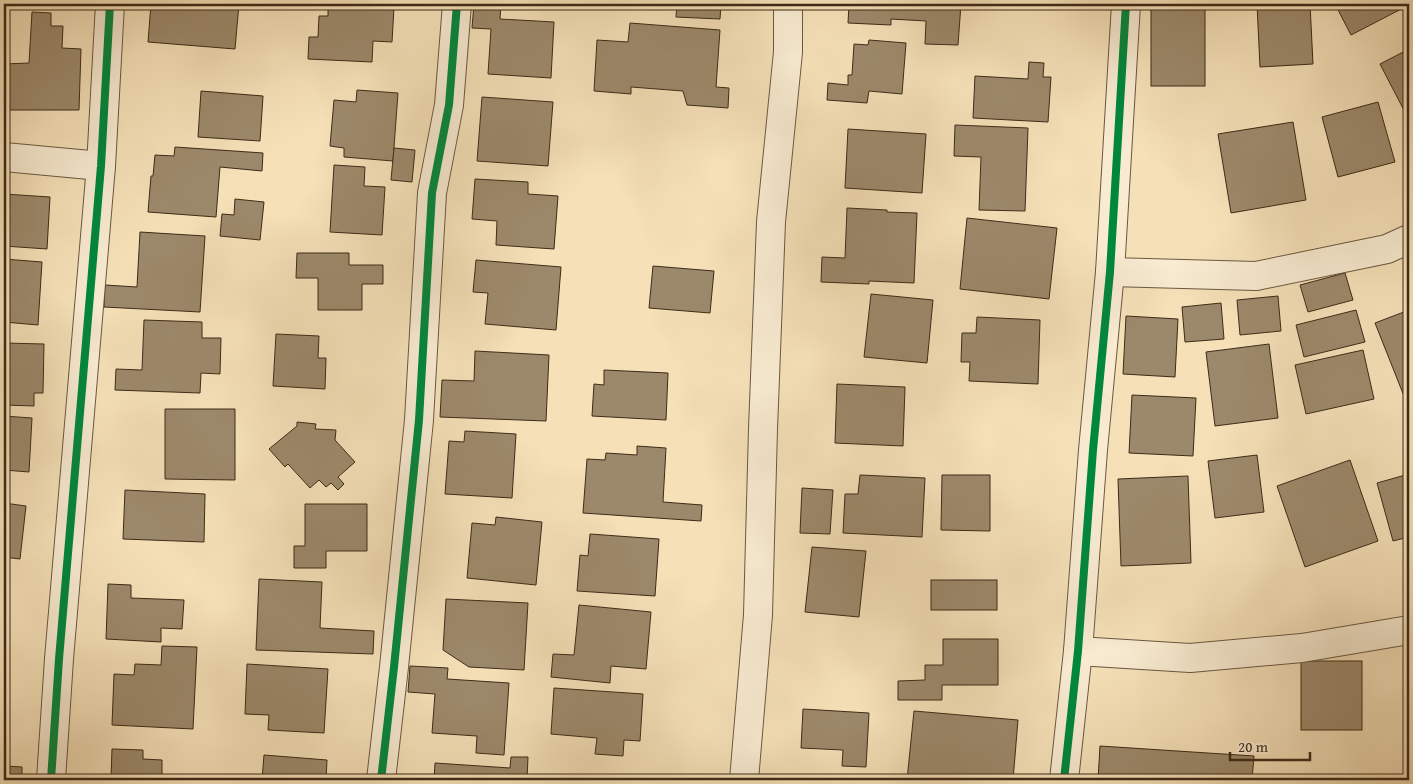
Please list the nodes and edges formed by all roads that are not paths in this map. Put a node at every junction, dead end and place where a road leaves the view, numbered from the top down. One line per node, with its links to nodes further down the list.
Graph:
1 (110, 4): 6 (street)
2 (457, 4): 12 (street)
3 (788, 4): 13 (street)
4 (1126, 4): 8 (street)
5 (4, 157): 6 (street)
6 (101, 166): 11 (street)
7 (1409, 239): 8 (street)
8 (1110, 272): 10 (street)
9 (1409, 630): 10 (street)
10 (1078, 651): 14 (street)
11 (51, 780)
12 (381, 780)
13 (744, 780)
14 (1064, 780)

